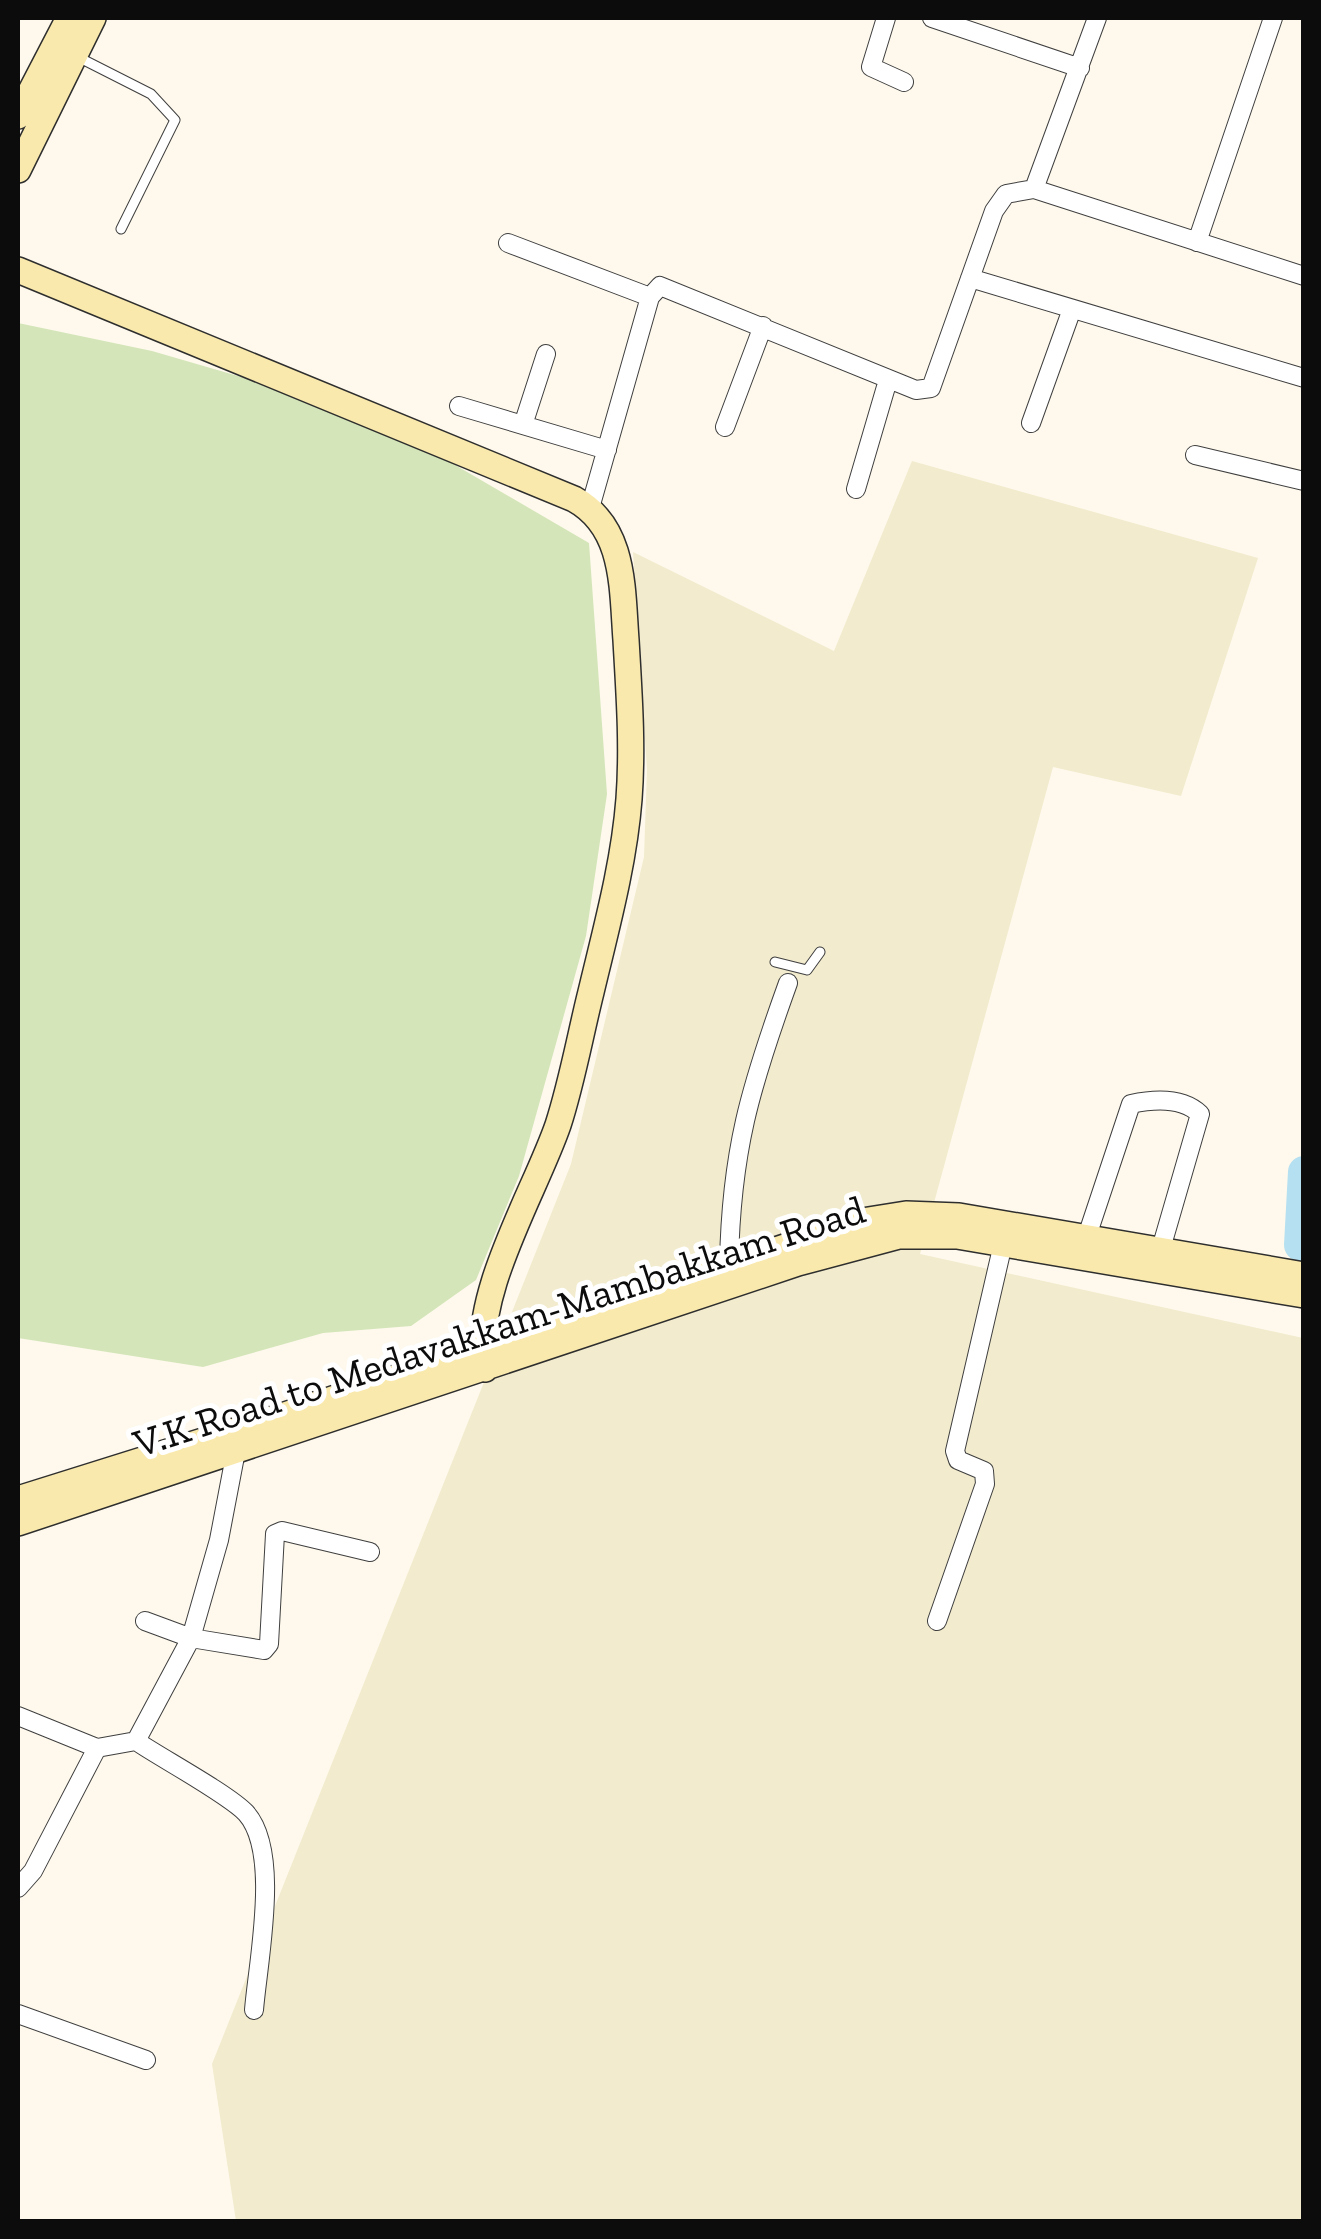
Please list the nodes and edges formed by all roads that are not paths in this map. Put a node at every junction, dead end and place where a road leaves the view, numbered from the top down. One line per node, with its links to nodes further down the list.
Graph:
1 (69, 18): 7 (street)
2 (93, 18): 7 (street)
3 (886, 18): 9 (street)
4 (932, 18): 8 (street)
5 (1097, 18): 8 (street)
6 (1273, 18): 14 (street)
7 (64, 50): 10 (street); 11 (street); 13 (lane)
8 (1080, 68): 12 (street)
9 (904, 82)
10 (18, 116)
11 (18, 170)
12 (1034, 188): 14 (street); 18 (street)
13 (121, 229)
14 (1197, 242): 17 (street)
15 (508, 244): 19 (street)
16 (18, 270): 33 (street)
17 (1304, 276)
18 (970, 278): 20 (street); 24 (street)
19 (650, 297): 21 (street); 29 (street)
20 (1072, 309): 23 (street); 26 (street)
21 (763, 326): 24 (street); 28 (street)
22 (546, 354): 27 (street)
23 (1304, 378)
24 (888, 380): 32 (street)
25 (459, 406): 27 (street)
26 (1030, 423)
27 (523, 425): 29 (street)
28 (725, 428)
29 (606, 450): 33 (street)
30 (1195, 456): 31 (street)
31 (1304, 481)
32 (856, 489)
33 (590, 508): 43 (street)
34 (820, 952): 36 (lane)
35 (774, 962): 36 (lane)
36 (791, 975): 40 (street)
37 (1003, 1244): 38 (street, V.K Road to Medavakkam-Mambakkam Road); 43 (street, V.K Road to Medavakkam-Mambakkam Road); 49 (street)
38 (1083, 1249): 39 (street, V.K Road to Medavakkam-Mambakkam Road); 39 (street); 40 (street, V.K Road to Medavakkam-Mambakkam Road); 42 (street, V.K Road to Medavakkam-Mambakkam Road)
39 (1160, 1252): 41 (street, V.K Road to Medavakkam-Mambakkam Road)
40 (730, 1264): 43 (street, V.K Road to Medavakkam-Mambakkam Road)
41 (1304, 1275)
42 (1304, 1295)
43 (483, 1359): 44 (street, V.K Road to Medavakkam-Mambakkam Road); 45 (street, V.K Road to Medavakkam-Mambakkam Road)
44 (236, 1451): 46 (street, V.K Road to Medavakkam-Mambakkam Road); 50 (street)
45 (18, 1499)
46 (18, 1524)
47 (370, 1552): 50 (street)
48 (145, 1620): 50 (street)
49 (937, 1621)
50 (190, 1638): 52 (street)
51 (18, 1716): 53 (street)
52 (136, 1741): 53 (street); 55 (street)
53 (97, 1748): 54 (street)
54 (18, 1888)
55 (254, 2010)
56 (18, 2014): 57 (street)
57 (146, 2060)

